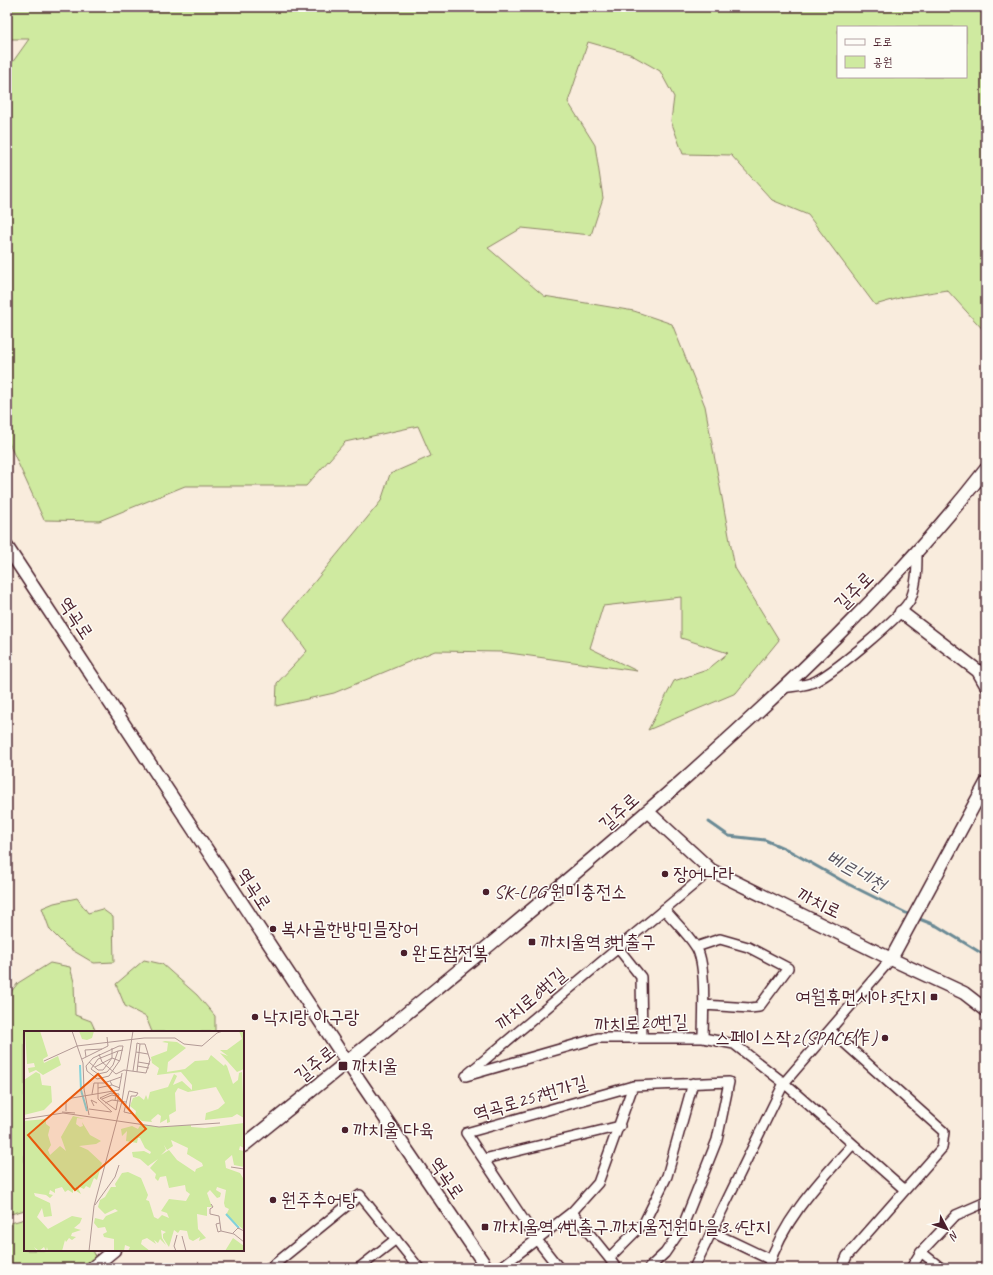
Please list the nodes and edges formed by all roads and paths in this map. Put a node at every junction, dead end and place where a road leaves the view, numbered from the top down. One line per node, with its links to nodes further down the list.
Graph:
1 (986, 470): 3 (street, 길주로)
2 (7, 547): 19 (street, 역곡로)
3 (917, 553): 4 (street); 6 (street, 길주로)
4 (901, 612): 5 (street); 6 (street)
5 (986, 685)
6 (784, 688): 8 (street, 길주로)
7 (986, 783): 13 (street)
8 (647, 811): 9 (street, 까치로); 19 (street, 길주로)
9 (711, 870): 10 (street, 까치로6번길); 13 (street, 까치로)
10 (664, 909): 11 (street, 까치로6번길); 12 (street)
11 (618, 948): 17 (street); 20 (street, 까치로6번길)
12 (696, 948): 14 (street); 14 (street)
13 (891, 959): 15 (street, 까치로); 16 (street)
14 (704, 1006): 18 (street)
15 (986, 1010)
16 (830, 1030): 22 (street); 28 (street)
17 (642, 1038): 18 (street, 까치로20번길); 20 (street, 까치로20번길)
18 (703, 1038): 22 (street, 까치로20번길)
19 (346, 1062): 26 (street, 길주로); 42 (street, 역곡로)
20 (466, 1076)
21 (693, 1083): 23 (street, 역곡로257번가길); 36 (street); 46 (street, 역곡로257번가길)
22 (784, 1083): 25 (street, 까치로20번길); 31 (street)
23 (634, 1086): 24 (street); 27 (street, 역곡로257번가길)
24 (620, 1126): 27 (street); 30 (street)
25 (853, 1144): 28 (street, 까치로20번길); 37 (street)
26 (244, 1145)
27 (484, 1159): 33 (street, 역곡로257번가길)
28 (905, 1190): 48 (street)
29 (986, 1202): 35 (street)
30 (572, 1212): 33 (street); 36 (street)
31 (712, 1232): 37 (street); 47 (street)
32 (396, 1239): 39 (street); 40 (street); 41 (street)
33 (537, 1240): 43 (street); 44 (street, 역곡로257번가길)
34 (113, 1251): 38 (street)
35 (921, 1252): 49 (street); 50 (street)
36 (609, 1258): 45 (street)
37 (770, 1264)
38 (92, 1268)
39 (270, 1268)
40 (359, 1268)
41 (419, 1268)
42 (488, 1268)
43 (500, 1268)
44 (559, 1268)
45 (616, 1268)
46 (649, 1268)
47 (694, 1268)
48 (842, 1268)
49 (911, 1268)
50 (941, 1268)

